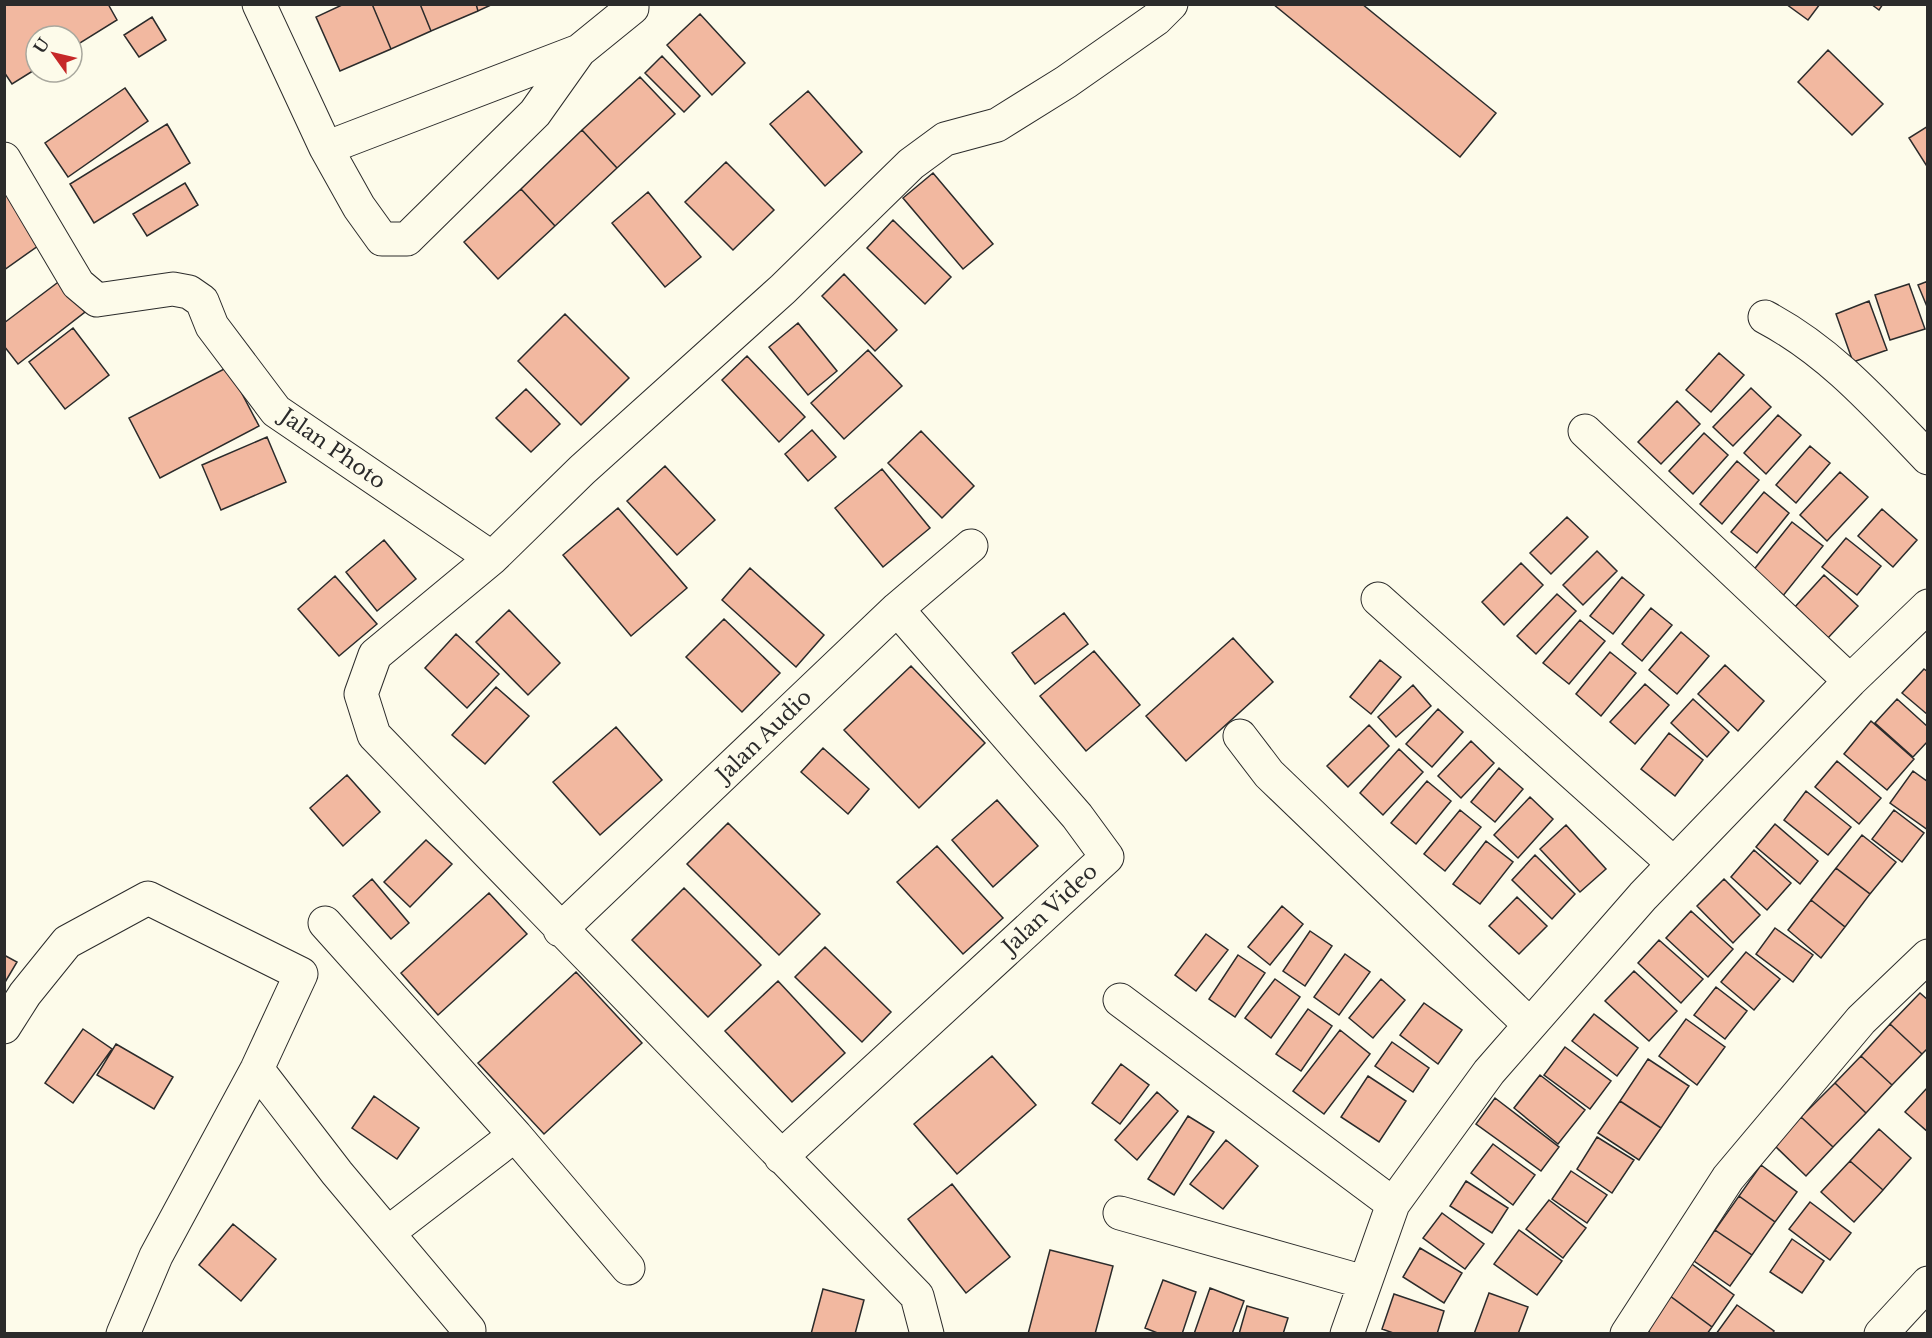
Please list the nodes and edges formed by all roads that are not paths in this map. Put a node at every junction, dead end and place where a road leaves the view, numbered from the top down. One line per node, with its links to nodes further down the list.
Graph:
1 (259, 4): 5 (street)
2 (632, 4): 4 (street)
3 (1172, 4): 11 (street)
4 (579, 51): 5 (street); 5 (street)
5 (326, 148)
6 (4, 159): 11 (street, Jalan Photo)
7 (1766, 318): 9 (street)
8 (1585, 431): 15 (street)
9 (1928, 458)
10 (971, 546): 14 (street, Jalan Audio)
11 (492, 558): 19 (street)
12 (1378, 599): 17 (street)
13 (1928, 606): 15 (street)
14 (897, 609): 19 (street, Jalan Audio); 26 (street, Jalan Video)
15 (1850, 681): 17 (street)
16 (1240, 736): 22 (street)
17 (1674, 864): 22 (street)
18 (325, 923): 25 (street)
19 (560, 930): 26 (street)
20 (1928, 956): 37 (street)
21 (1120, 1000): 27 (street)
22 (1530, 1025): 27 (street)
23 (4, 1027): 24 (street)
24 (257, 1069): 29 (street); 34 (street)
25 (515, 1135): 29 (street); 30 (street)
26 (781, 1157): 35 (street)
27 (1393, 1204): 31 (street)
28 (1120, 1213): 31 (street)
29 (388, 1232): 33 (street)
30 (628, 1268)
31 (1364, 1282): 36 (street)
32 (1928, 1283): 38 (street)
33 (469, 1330)
34 (123, 1334)
35 (927, 1334)
36 (1347, 1334)
37 (1627, 1334)
38 (1881, 1334)

